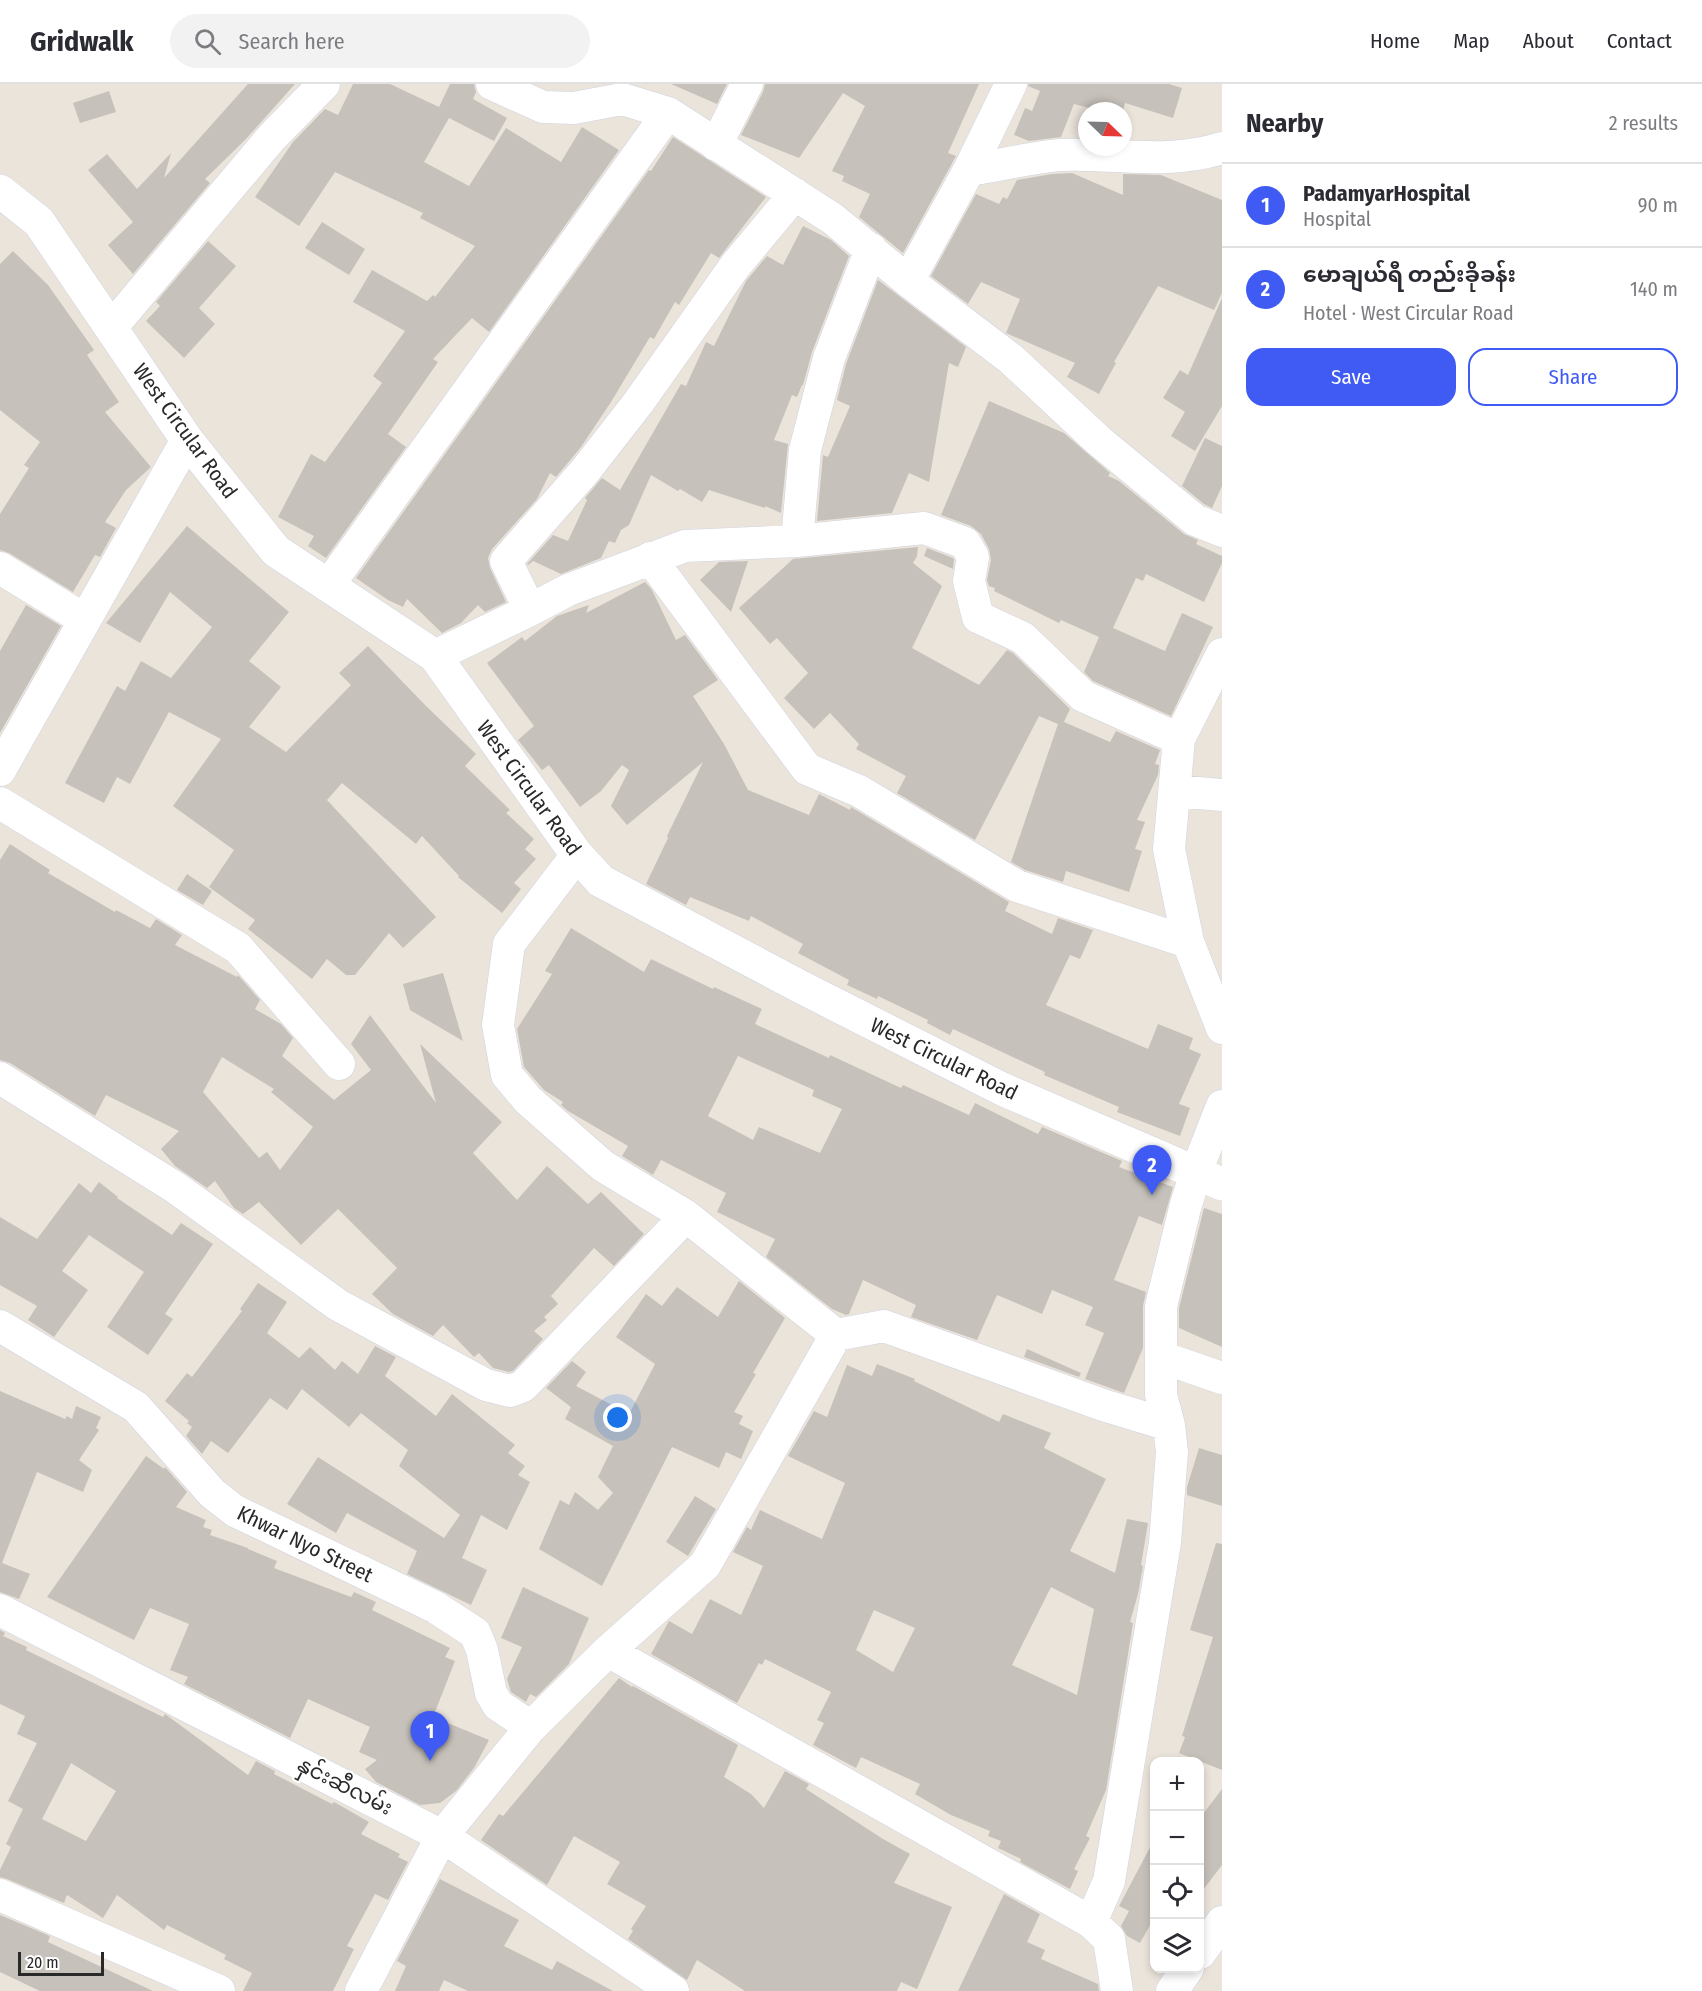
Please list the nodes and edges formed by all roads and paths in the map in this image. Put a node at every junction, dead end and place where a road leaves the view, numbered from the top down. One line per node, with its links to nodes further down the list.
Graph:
1 (324, 84): 13 (street)
2 (492, 84): 5 (street)
3 (747, 84): 6 (street)
4 (1011, 84): 8 (street)
5 (668, 113): 6 (street); 19 (street)
6 (716, 145): 10 (street)
7 (1222, 148): 8 (street)
8 (969, 171): 12 (street)
9 (0, 191): 13 (street, West Circular Road)
10 (795, 194): 11 (street); 20 (street)
11 (871, 249): 12 (street); 16 (street)
12 (908, 281): 15 (street)
13 (111, 328): 14 (street, West Circular Road)
14 (187, 440): 19 (street, West Circular Road); 21 (street)
15 (1222, 531)
16 (797, 541): 17 (street); 24 (street)
17 (650, 558): 20 (street); 30 (street)
18 (0, 568): 21 (street)
19 (328, 586): 23 (street, West Circular Road)
20 (530, 610): 23 (street)
21 (85, 620): 25 (street)
22 (1222, 654): 24 (street)
23 (435, 656): 29 (street, West Circular Road)
24 (1179, 739): 26 (street)
25 (0, 770)
26 (1175, 791): 27 (street); 30 (street)
27 (1222, 795)
28 (0, 803): 32 (street)
29 (577, 855): 35 (street, West Circular Road); 36 (street)
30 (1188, 942): 31 (street)
31 (1222, 1028)
32 (339, 1064)
33 (0, 1078): 36 (street)
34 (1222, 1106): 35 (street)
35 (1209, 1178): 39 (street)
36 (686, 1216): 38 (street)
37 (0, 1326): 44 (street, Khwar Nyo Street)
38 (836, 1335): 41 (street); 43 (street)
39 (1161, 1357): 40 (street); 41 (street)
40 (1222, 1378)
41 (1169, 1425): 47 (street)
42 (0, 1610): 45 (street, နှင်းဆီလမ်း)
43 (608, 1651): 44 (street); 47 (street)
44 (531, 1727): 45 (street)
45 (442, 1836): 52 (street); 53 (street, နှင်းဆီလမ်း)
46 (0, 1895): 51 (street)
47 (1091, 1922): 54 (street)
48 (1222, 1922): 49 (street)
49 (1204, 1947)
50 (1185, 1973): 55 (street)
51 (219, 1991)
52 (361, 1991)
53 (673, 1991)
54 (1117, 1991)
55 (1172, 1991)

